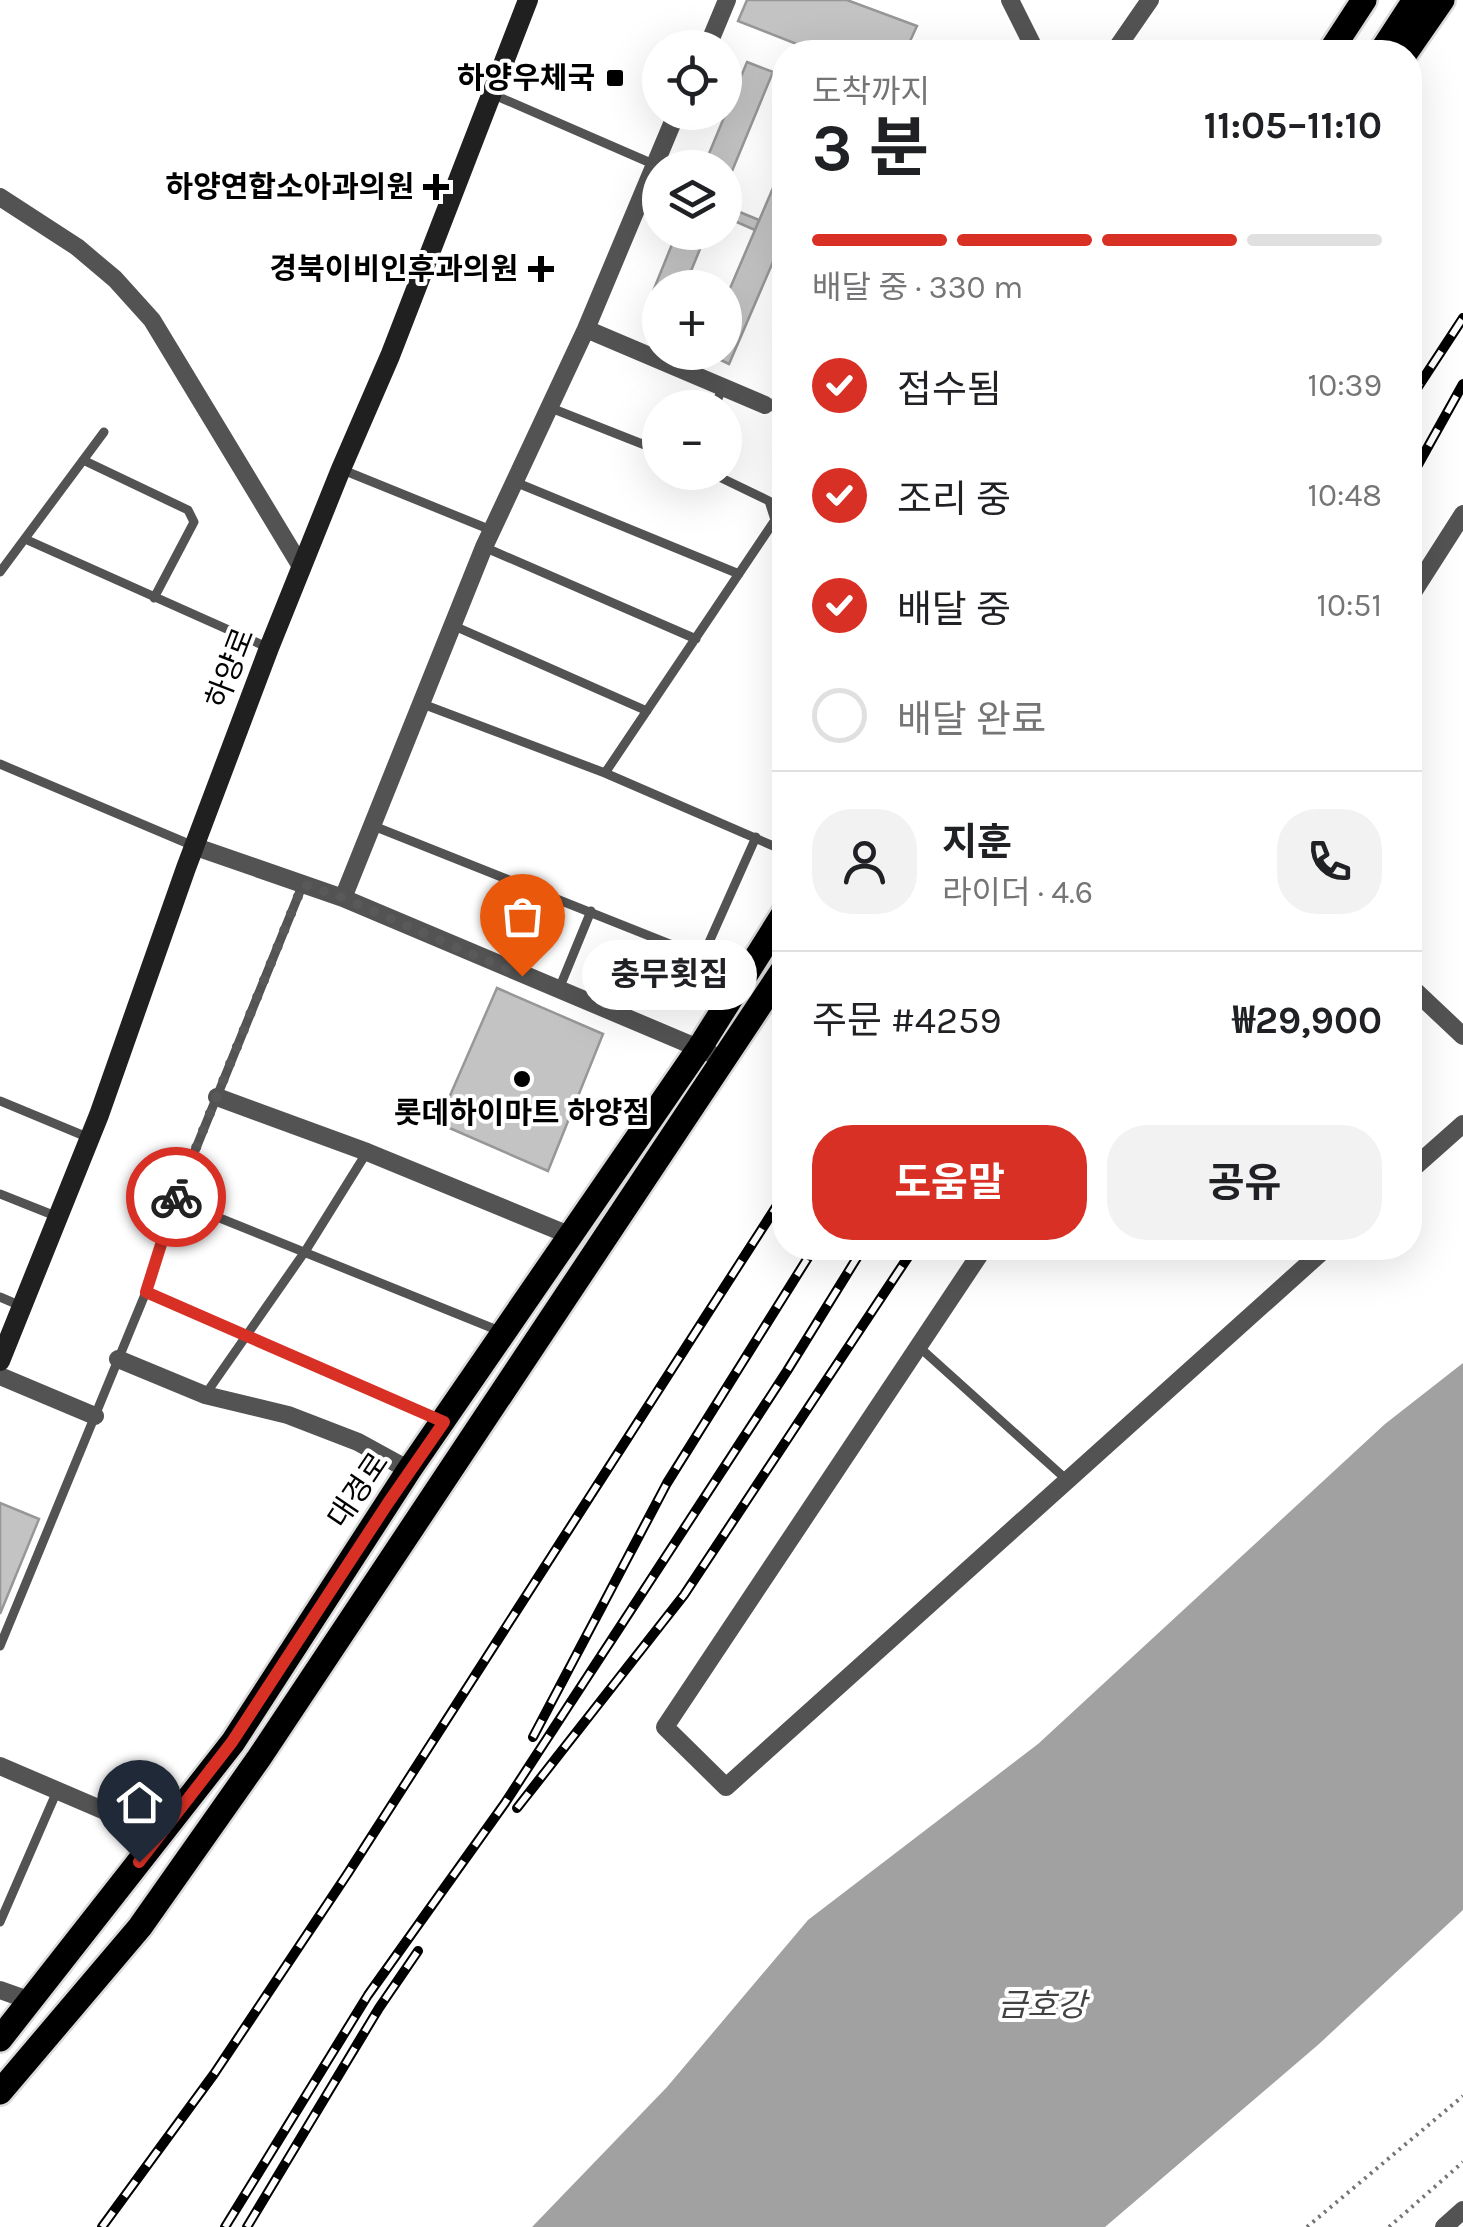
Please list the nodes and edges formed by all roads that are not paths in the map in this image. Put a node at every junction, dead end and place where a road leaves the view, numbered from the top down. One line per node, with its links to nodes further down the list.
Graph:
1 (528, 0): 16 (street, 하양로)
2 (727, 0): 9 (street)
3 (1010, 0): 10 (street)
4 (1150, 0): 11 (street)
5 (1364, 0): 12 (main road)
6 (1382, 0): 13 (main road)
7 (1415, 0): 14 (main road)
8 (1442, 0): 15 (main road)
9 (714, 30)
10 (1030, 40)
11 (1122, 40)
12 (1338, 40)
13 (1356, 40)
14 (1388, 40)
15 (1414, 40)
16 (492, 94): 17 (lane); 28 (street, 하양로)
17 (642, 159)
18 (642, 191): 20 (street)
19 (0, 197): 36 (street)
20 (586, 329): 21 (street); 24 (street)
21 (724, 386): 22 (lane); 23 (street)
22 (722, 390)
23 (765, 404)
24 (548, 407): 26 (lane); 29 (street)
25 (104, 432): 27 (lane)
26 (642, 445)
27 (83, 460): 34 (lane); 40 (lane)
28 (341, 469): 35 (lane); 36 (street, 하양로)
29 (515, 482): 35 (street); 38 (lane)
30 (742, 488): 31 (lane)
31 (772, 509)
32 (1463, 514): 39 (street)
33 (772, 525): 38 (lane)
34 (25, 539): 37 (lane); 40 (lane)
35 (488, 539): 41 (street); 42 (lane)
36 (302, 568): 43 (street, 하양로)
37 (0, 572)
38 (740, 574): 42 (lane)
39 (1422, 578)
40 (154, 598): 43 (lane)
41 (452, 625): 44 (street); 45 (lane)
42 (696, 639): 45 (lane)
43 (269, 648): 51 (street, 하양로)
44 (420, 702): 47 (lane); 48 (street)
45 (647, 711): 47 (lane)
46 (0, 764): 51 (lane)
47 (605, 773): 49 (lane)
48 (371, 825): 53 (street); 54 (lane)
49 (756, 837): 50 (lane); 56 (lane)
50 (772, 845)
51 (196, 847): 52 (street); 67 (street, 하양로)
52 (303, 884): 53 (street); 64 (lane)
53 (343, 898): 59 (street)
54 (591, 911): 56 (lane); 59 (lane)
55 (772, 933): 57 (main road, 대경로)
56 (702, 958): 57 (lane)
57 (746, 974): 62 (main road, 대경로)
58 (772, 987): 63 (main road)
59 (558, 991): 62 (street)
60 (1422, 997): 61 (street)
61 (1463, 1036)
62 (700, 1047): 63 (street); 73 (main road, 대경로)
63 (724, 1061): 99 (main road)
64 (217, 1097): 68 (street); 71 (lane)
65 (0, 1101): 67 (lane)
66 (1463, 1124): 69 (street)
67 (88, 1137): 72 (street, 하양로)
68 (367, 1152): 73 (street); 74 (lane)
69 (1422, 1160)
70 (0, 1194): 72 (lane)
71 (175, 1200): 74 (lane); 77 (lane)
72 (58, 1217): 79 (street, 하양로)
73 (569, 1235): 80 (main road, 대경로)
74 (306, 1250): 80 (lane); 81 (lane)
75 (976, 1260): 82 (street)
76 (1313, 1260): 90 (street)
77 (146, 1292): 81 (lane); 83 (lane)
78 (0, 1298): 79 (lane)
79 (22, 1306): 84 (street, 하양로)
80 (503, 1332): 88 (main road, 대경로)
81 (246, 1335): 86 (lane); 88 (lane)
82 (918, 1346): 90 (lane); 90 (street)
83 (118, 1359): 86 (street); 87 (lane)
84 (0, 1361)
85 (0, 1376): 87 (street)
86 (205, 1395): 89 (street)
87 (95, 1416): 91 (lane)
88 (444, 1422): 89 (main road, 대경로)
89 (410, 1470): 94 (main road, 대경로)
90 (1068, 1480)
91 (0, 1646)
92 (0, 1766): 93 (street)
93 (58, 1791): 94 (street); 95 (lane)
94 (161, 1835): 97 (main road, 대경로)
95 (0, 1922)
96 (0, 1990): 97 (street)
97 (31, 2001): 98 (main road, 대경로)
98 (0, 2040)
99 (0, 2092)
100 (1463, 2210): 101 (street)
101 (1444, 2227)

